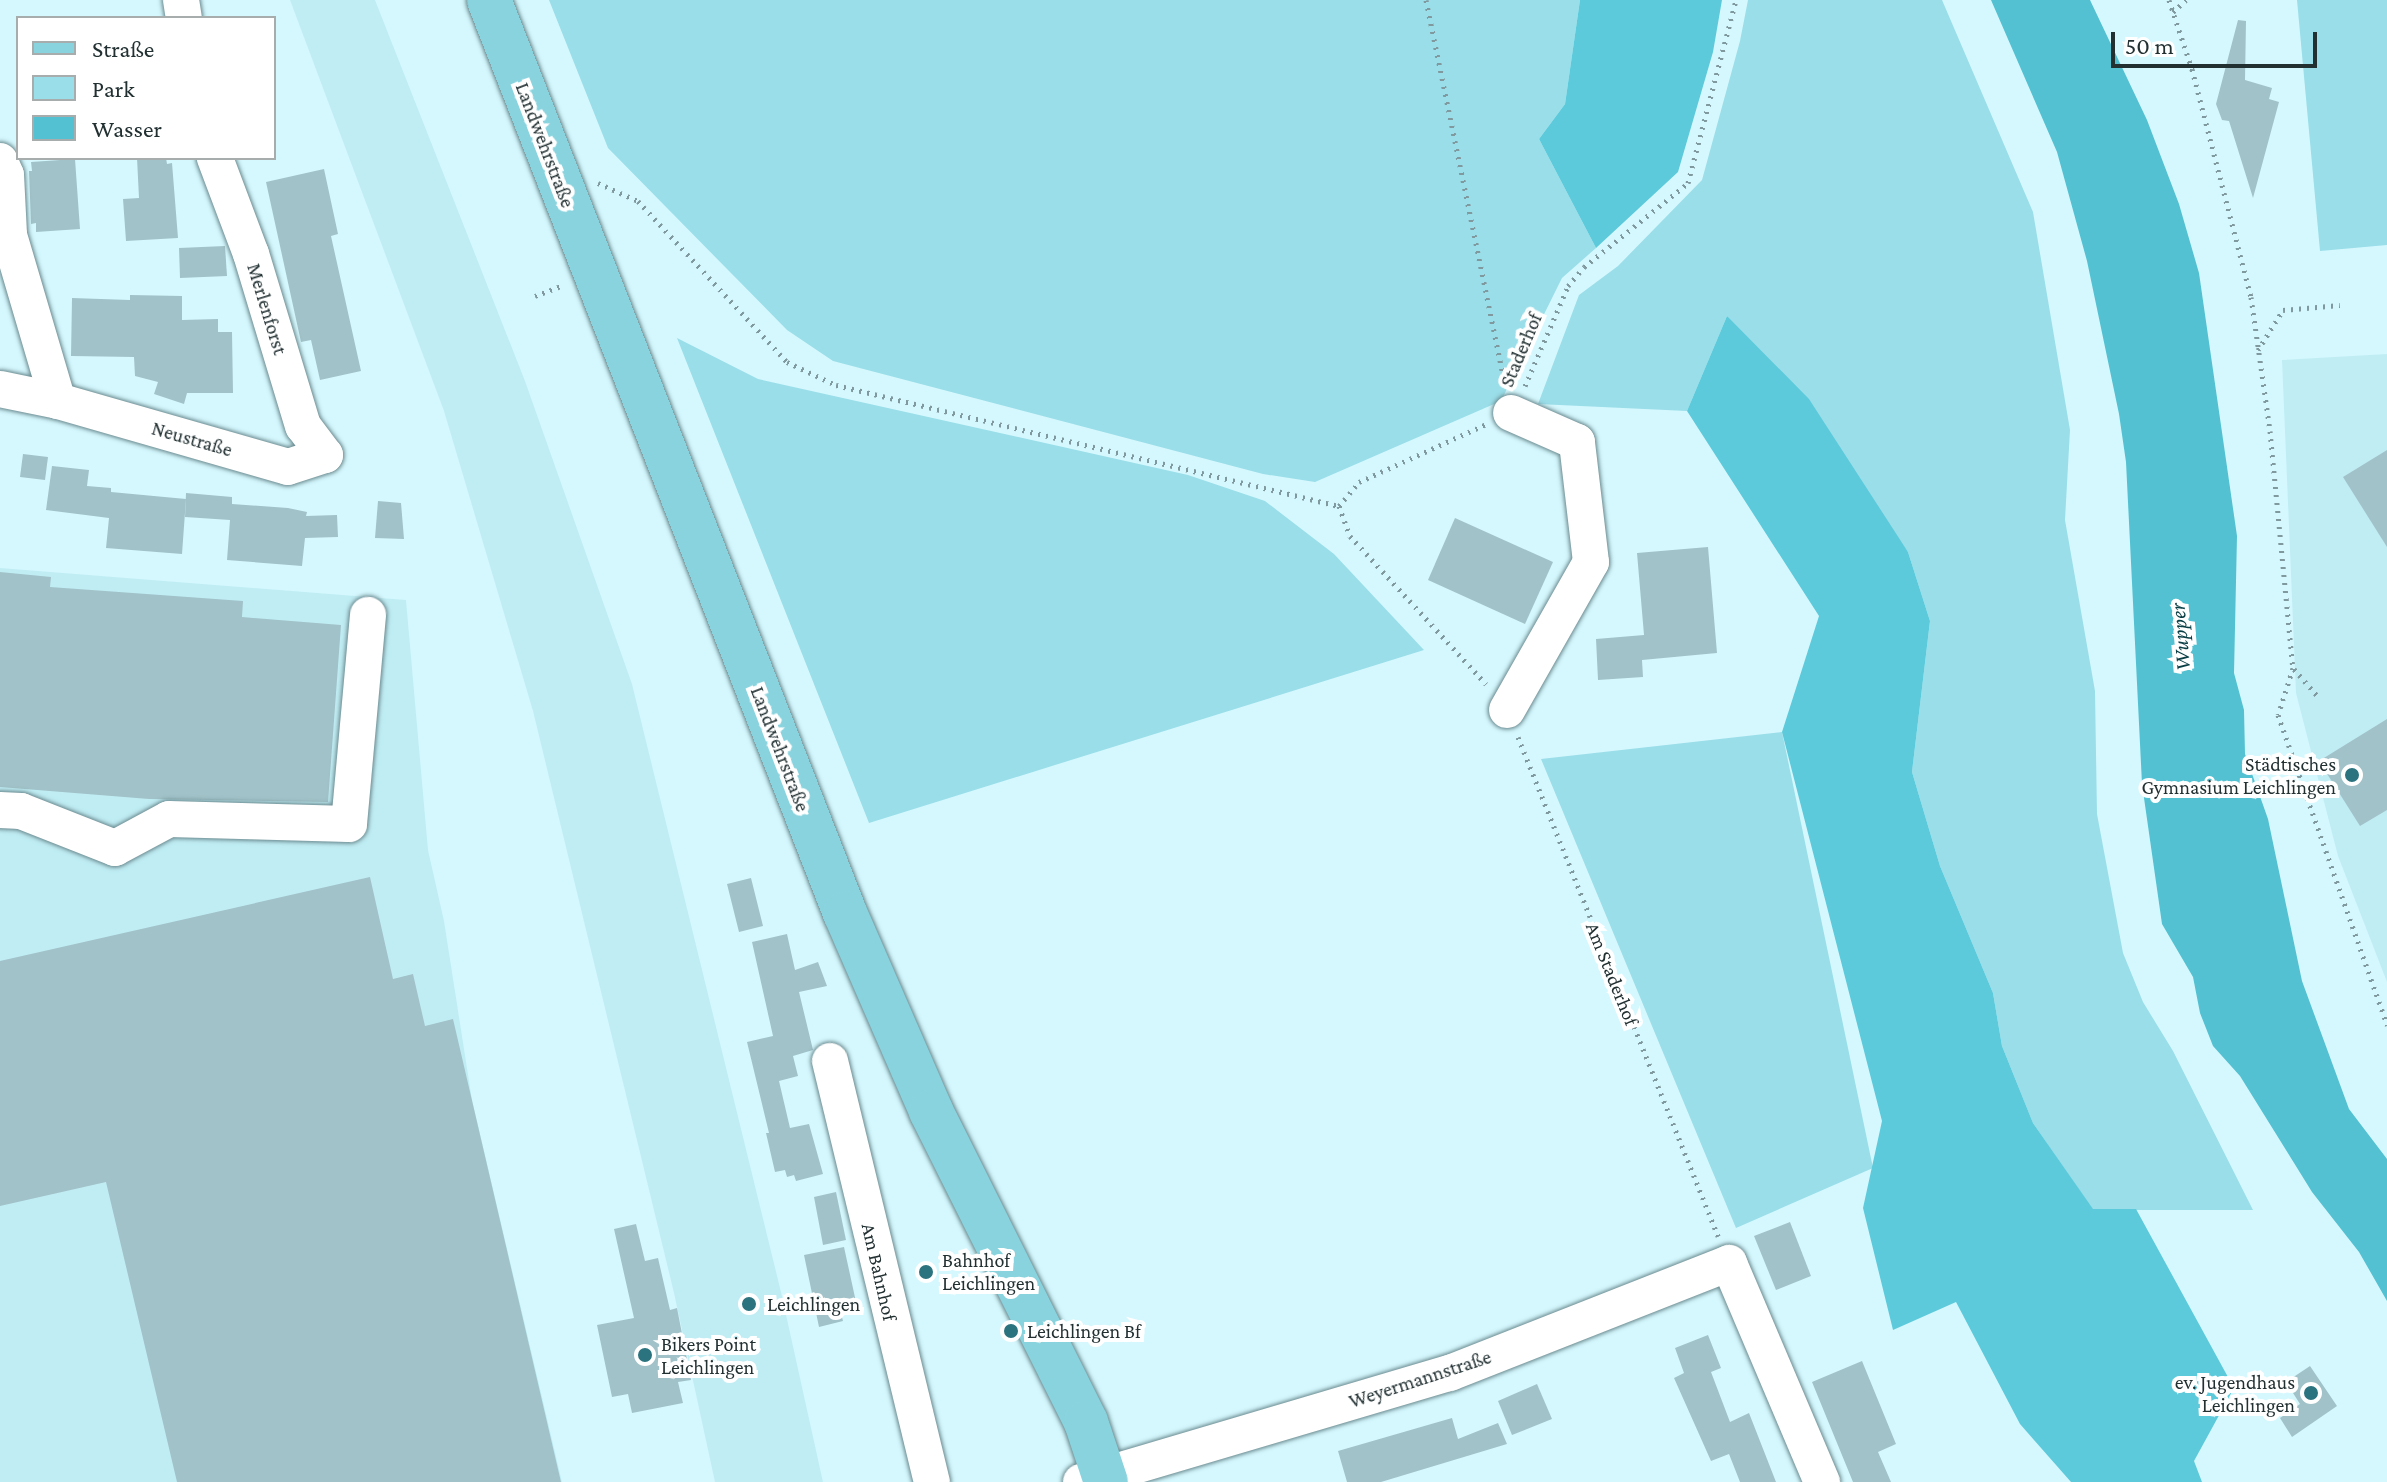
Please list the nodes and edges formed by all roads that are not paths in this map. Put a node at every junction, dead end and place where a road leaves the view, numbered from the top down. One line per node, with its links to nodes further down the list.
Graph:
1 (489, 0): 12 (main road, Landwehrstraße)
2 (216, 160): 7 (street, Merlenforst)
3 (0, 161): 5 (street)
4 (0, 389): 5 (street, Neustraße)
5 (58, 401): 7 (street, Neustraße)
6 (1511, 413): 9 (street)
7 (325, 455)
8 (368, 615): 10 (street)
9 (1507, 710)
10 (0, 810)
11 (830, 1061): 13 (street, Am Bahnhof)
12 (1097, 1480): 14 (street, Weyermannstraße)
13 (932, 1482)
14 (1822, 1482)

